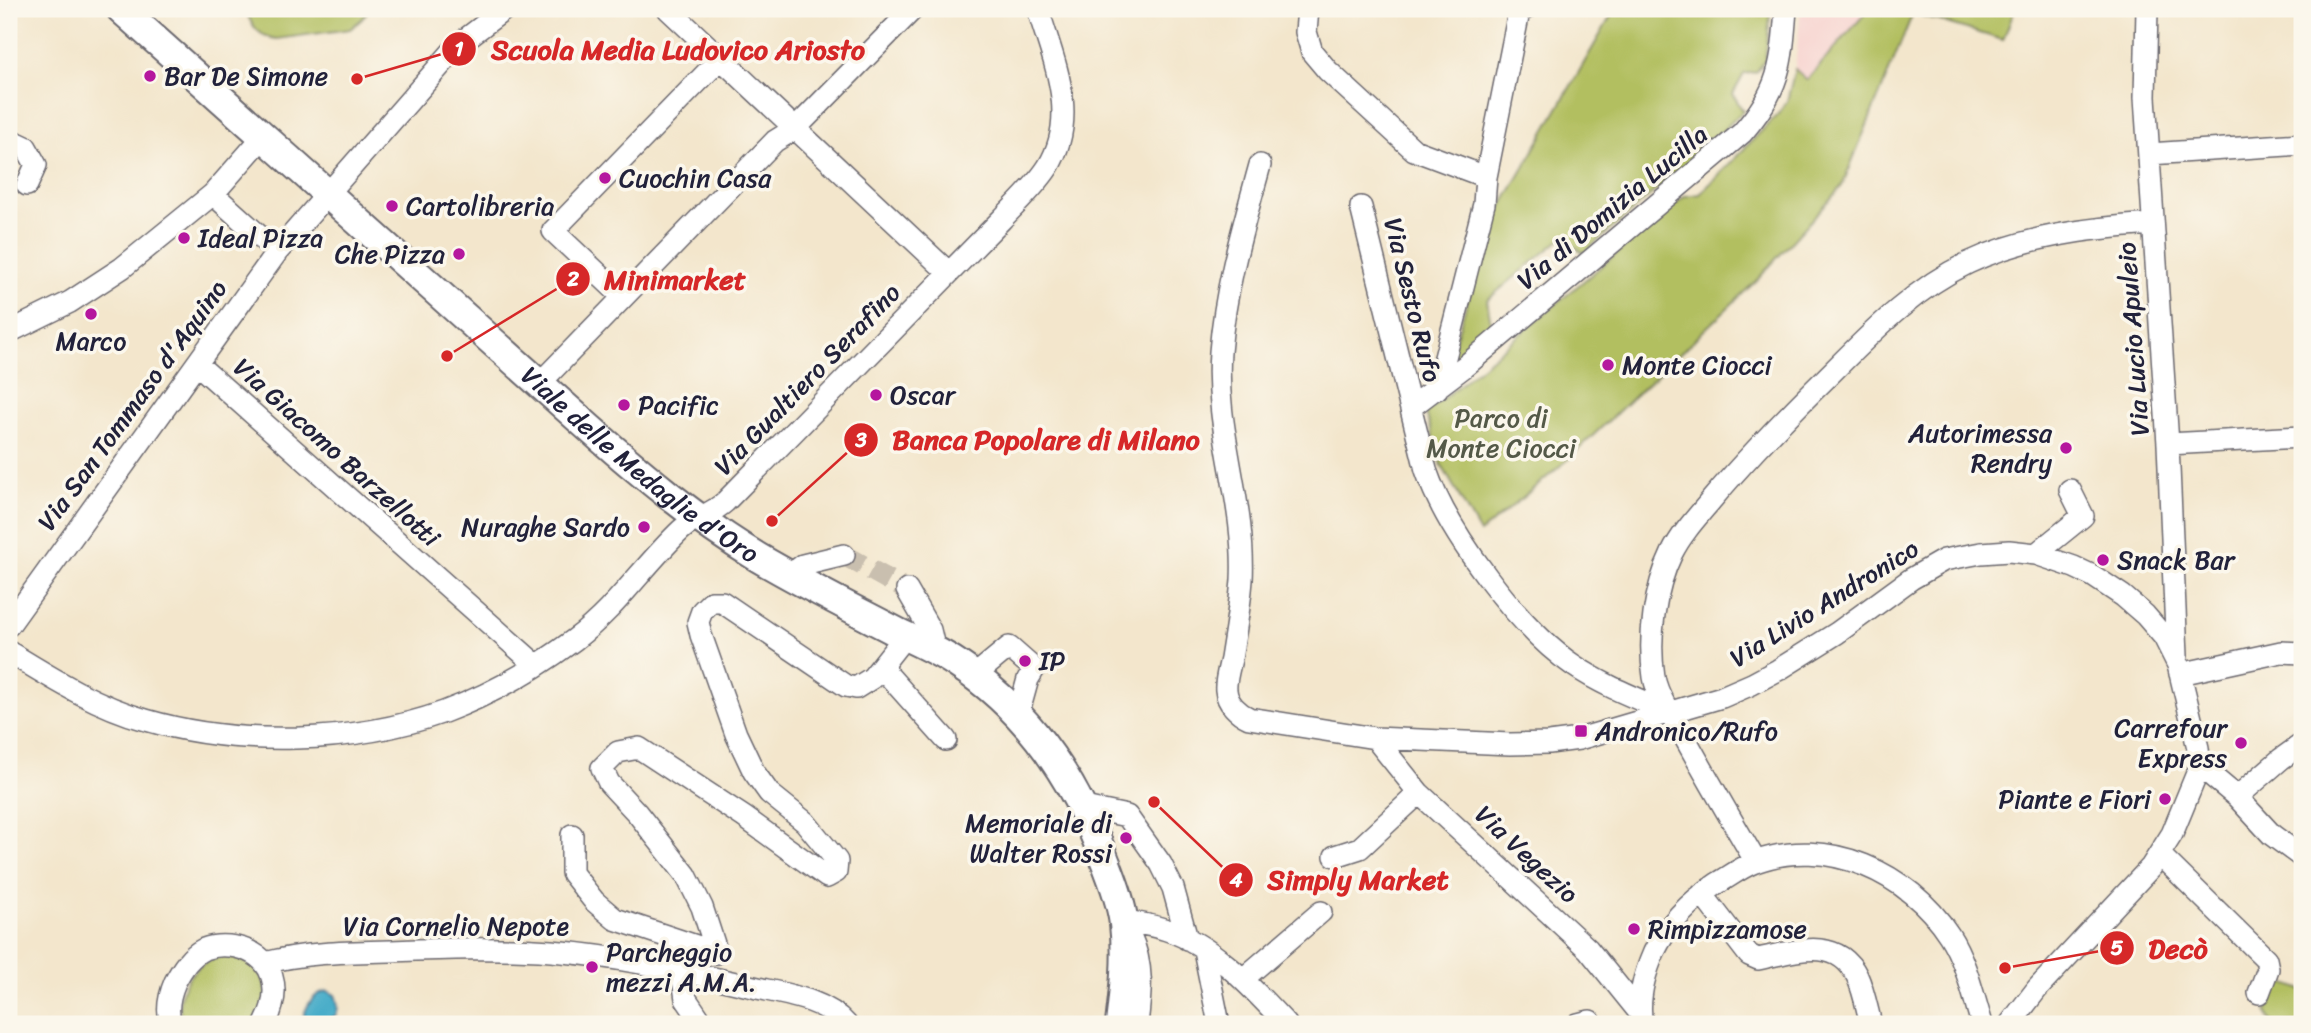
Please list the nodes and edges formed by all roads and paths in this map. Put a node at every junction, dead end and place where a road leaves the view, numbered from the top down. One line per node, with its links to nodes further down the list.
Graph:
1 (121, 9): 12 (main road, Viale delle Medaglie d'Oro)
2 (505, 9): 19 (street, Via San Tommaso d'Aquino)
3 (668, 9): 10 (street)
4 (914, 9): 11 (street)
5 (1038, 9): 24 (street, Via Gualtiero Serafino)
6 (1308, 9): 17 (street)
7 (1786, 9): 29 (street, Via di Domizia Lucilla)
8 (1522, 10): 17 (street)
9 (2147, 15): 15 (street, Via Lucio Apuleio)
10 (721, 58): 11 (street); 25 (street)
11 (796, 128): 24 (street); 25 (street)
12 (263, 137): 19 (main road, Viale delle Medaglie d'Oro); 20 (street)
13 (9, 139): 18 (street)
14 (2302, 144): 15 (street)
15 (2148, 154): 22 (street, Via Lucio Apuleio)
16 (1260, 165): 50 (street, Via Livio Andronico)
17 (1486, 177): 29 (street)
18 (27, 185)
19 (327, 193): 23 (street, Via San Tommaso d'Aquino); 28 (main road, Viale delle Medaglie d'Oro)
20 (213, 194): 23 (street); 26 (street)
21 (1361, 207): 30 (street, Via Sesto Rufo)
22 (2153, 225): 32 (street, Via Lucio Apuleio); 48 (street)
23 (277, 252): 27 (street, Via San Tommaso d'Aquino)
24 (948, 273): 34 (street, Via Gualtiero Serafino)
25 (623, 296): 28 (street)
26 (9, 332)
27 (197, 364): 39 (street, Via San Tommaso d'Aquino); 44 (street, Via Giacomo Barzellotti)
28 (540, 383): 34 (main road, Viale delle Medaglie d'Oro)
29 (1437, 389): 30 (street, Via di Domizia Lucilla)
30 (1411, 407): 48 (street, Via Sesto Rufo)
31 (2302, 437): 32 (street)
32 (2168, 444): 46 (street, Via Lucio Apuleio)
33 (2070, 490): 35 (street)
34 (700, 517): 37 (main road, Viale delle Medaglie d'Oro); 44 (street, Via Gualtiero Serafino)
35 (2036, 554): 46 (street, Via Livio Andronico); 48 (street, Via Livio Andronico)
36 (844, 555): 37 (street)
37 (790, 575): 40 (main road, Viale delle Medaglie d'Oro)
38 (907, 590): 41 (street)
39 (9, 625)
40 (905, 636): 41 (main road, Viale delle Medaglie d'Oro); 45 (street)
41 (935, 651): 47 (main road, Viale delle Medaglie d'Oro)
42 (9, 652): 44 (street, Via Gualtiero Serafino)
43 (2302, 653): 46 (street)
44 (536, 665)
45 (881, 667): 51 (street); 57 (street)
46 (2179, 669): 53 (street)
47 (974, 676): 49 (main road, Viale delle Medaglie d'Oro); 49 (street)
48 (1669, 712): 50 (street, Via Livio Andronico); 61 (street)
49 (1018, 715): 56 (main road, Viale delle Medaglie d'Oro)
50 (1375, 738): 54 (street, Via Vegezio)
51 (946, 740)
52 (2302, 744): 55 (street)
53 (2200, 766): 55 (street); 58 (street)
54 (1419, 793): 59 (street); 70 (street, Via Vegezio)
55 (2238, 797): 60 (street)
56 (1084, 807): 64 (main road, Viale delle Medaglie d'Oro); 65 (street)
57 (572, 835)
58 (2160, 855): 69 (street); 81 (street)
59 (1335, 856)
60 (2302, 857)
61 (1756, 862): 62 (street); 80 (street)
62 (1702, 894): 70 (street); 79 (street)
63 (1321, 912): 68 (street)
64 (1124, 921): 65 (street); 75 (main road, Viale delle Medaglie d'Oro); 76 (street, Viale delle Medaglie d'Oro)
65 (1196, 944): 68 (street); 77 (street)
66 (265, 963): 67 (street, Via Cornelio Nepote); 71 (street); 72 (street)
67 (682, 972): 73 (street); 74 (street, Via Cornelio Nepote)
68 (1242, 979): 78 (street)
69 (2259, 993)
70 (1640, 1018)
71 (171, 1024)
72 (265, 1024)
73 (703, 1024)
74 (846, 1024)
75 (1120, 1024)
76 (1138, 1024)
77 (1219, 1024)
78 (1286, 1024)
79 (1871, 1024)
80 (1982, 1024)
81 (2010, 1024)

